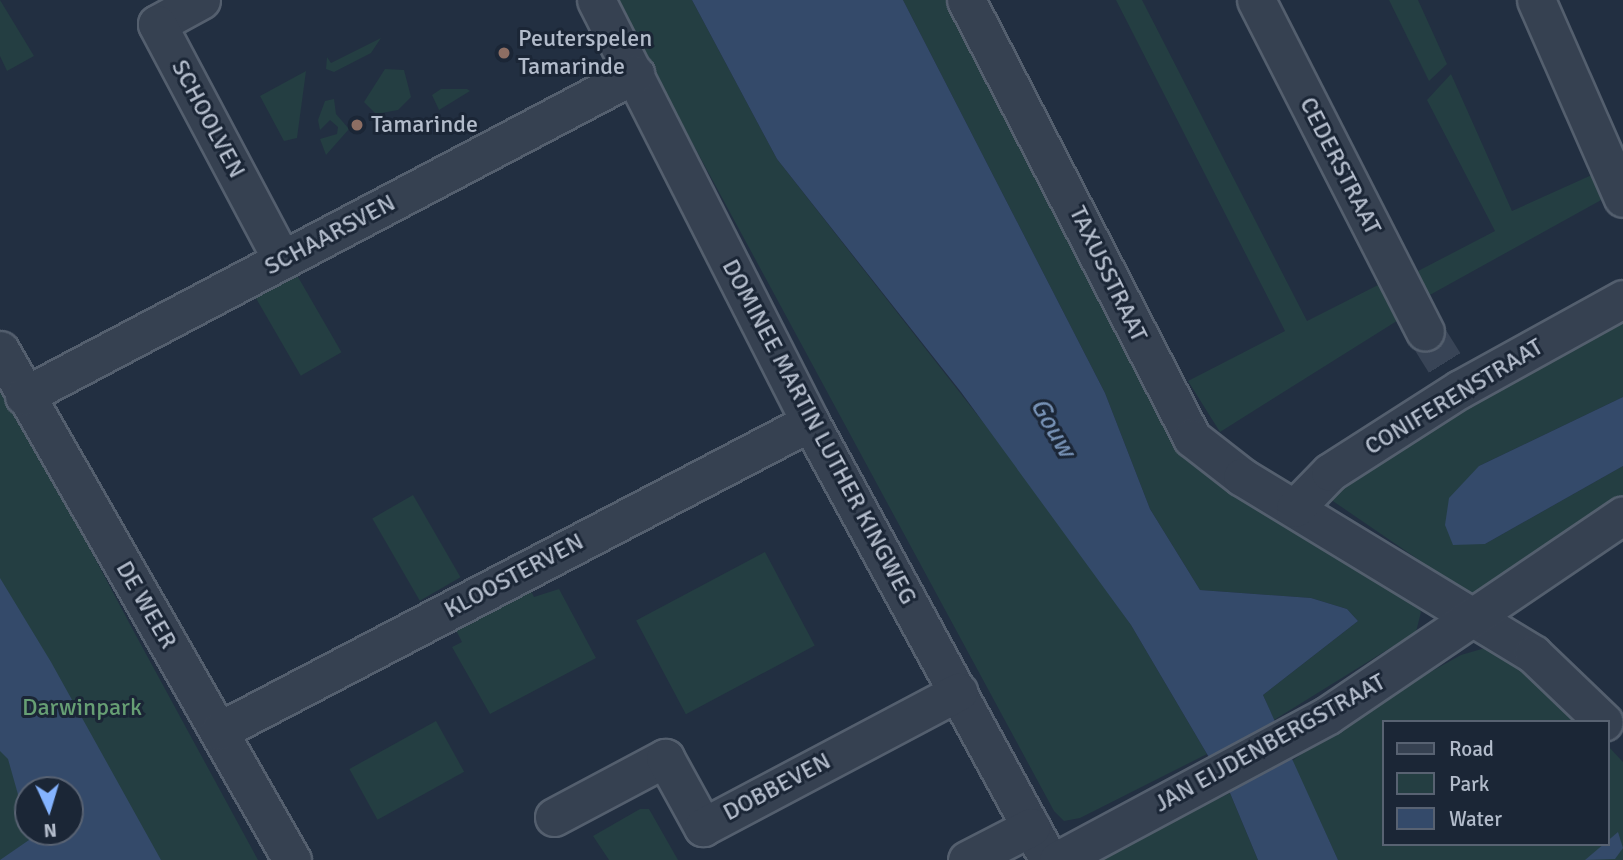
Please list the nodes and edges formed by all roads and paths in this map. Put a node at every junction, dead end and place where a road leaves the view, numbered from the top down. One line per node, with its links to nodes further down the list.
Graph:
1 (201, 0): 8 (street, SCHOOLVEN)
2 (596, 0): 6 (street, DOMINEE MARTIN LUTHER KINGWEG)
3 (966, 0): 14 (street, TAXUSSTRAAT)
4 (1256, 0): 10 (street, CEDERSTRAAT)
5 (1536, 0): 7 (street)
6 (635, 74): 8 (street, SCHAARSVEN); 13 (street, DOMINEE MARTIN LUTHER KINGWEG)
7 (1623, 198)
8 (282, 260): 12 (street, SCHAARSVEN)
9 (1623, 299): 14 (street, CONIFERENSTRAAT)
10 (1425, 331)
11 (0, 351): 12 (street, DE WEER)
12 (24, 396): 20 (street, DE WEER)
13 (810, 422): 17 (street, DOMINEE MARTIN LUTHER KINGWEG); 20 (street, KLOOSTERVEN)
14 (1295, 508): 16 (street)
15 (1623, 515): 16 (street, JAN EIJDENBERGSTRAAT)
16 (1475, 615): 18 (street); 27 (street, JAN EIJDENBERGSTRAAT)
17 (958, 692): 22 (street, DOBBEVEN); 23 (street, DOMINEE MARTIN LUTHER KINGWEG)
18 (1603, 720)
19 (1609, 726): 21 (street)
20 (219, 731): 24 (street, DE WEER)
21 (1623, 741)
22 (554, 817)
23 (1031, 827): 25 (street); 26 (street, DOMINEE MARTIN LUTHER KINGWEG)
24 (292, 860)
25 (967, 860)
26 (1049, 860)
27 (1058, 860)

